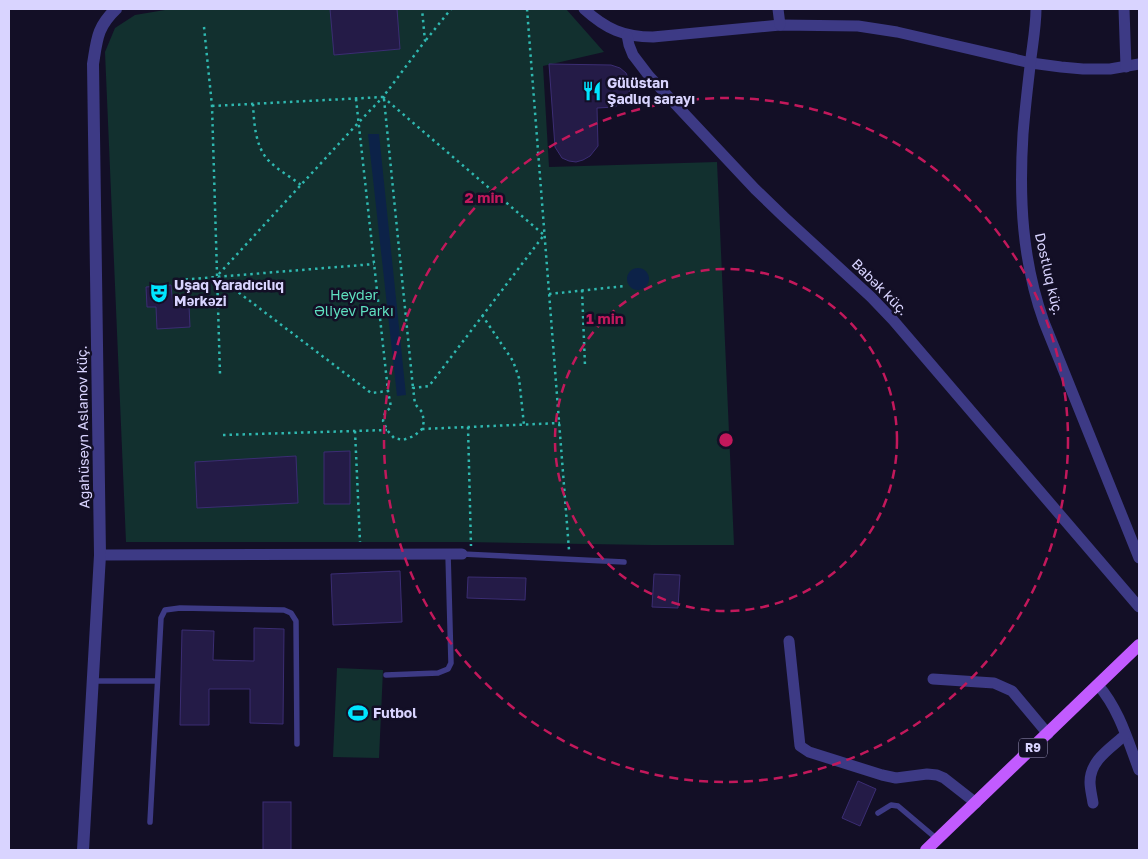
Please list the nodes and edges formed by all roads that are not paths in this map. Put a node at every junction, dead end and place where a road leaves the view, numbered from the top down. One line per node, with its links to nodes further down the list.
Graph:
1 (116, 9): 13 (street, Ağahüseyn Aslanov küç.)
2 (584, 9): 7 (street)
3 (778, 9): 6 (street)
4 (1036, 9): 8 (street, Dostluq küç.)
5 (1124, 9): 10 (street)
6 (780, 25): 7 (street); 8 (street)
7 (627, 35): 16 (street, Babək küç.)
8 (1030, 63): 10 (street); 14 (street, Dostluq küç.)
9 (1139, 64): 10 (street)
10 (1126, 67)
11 (448, 554): 12 (street); 13 (street); 19 (lane)
12 (467, 554): 15 (lane)
13 (100, 555): 22 (street, Ağahüseyn Aslanov küç.)
14 (1139, 558)
15 (624, 562)
16 (1139, 607)
17 (789, 641): 28 (street)
18 (1138, 648): 23 (main road, R9)
19 (386, 675)
20 (933, 679): 24 (street)
21 (157, 680): 22 (lane); 26 (lane); 31 (lane)
22 (93, 681): 33 (street, Ağahüseyn Aslanov küç.)
23 (1098, 685): 24 (main road, R9); 25 (street)
24 (1048, 734): 28 (main road, R9)
25 (1125, 734): 27 (street); 29 (street)
26 (297, 744)
27 (1139, 770)
28 (976, 803): 32 (main road, R9)
29 (1093, 803)
30 (878, 814): 32 (lane)
31 (150, 822)
32 (937, 839): 34 (main road, R9)
33 (83, 850)
34 (926, 850)

